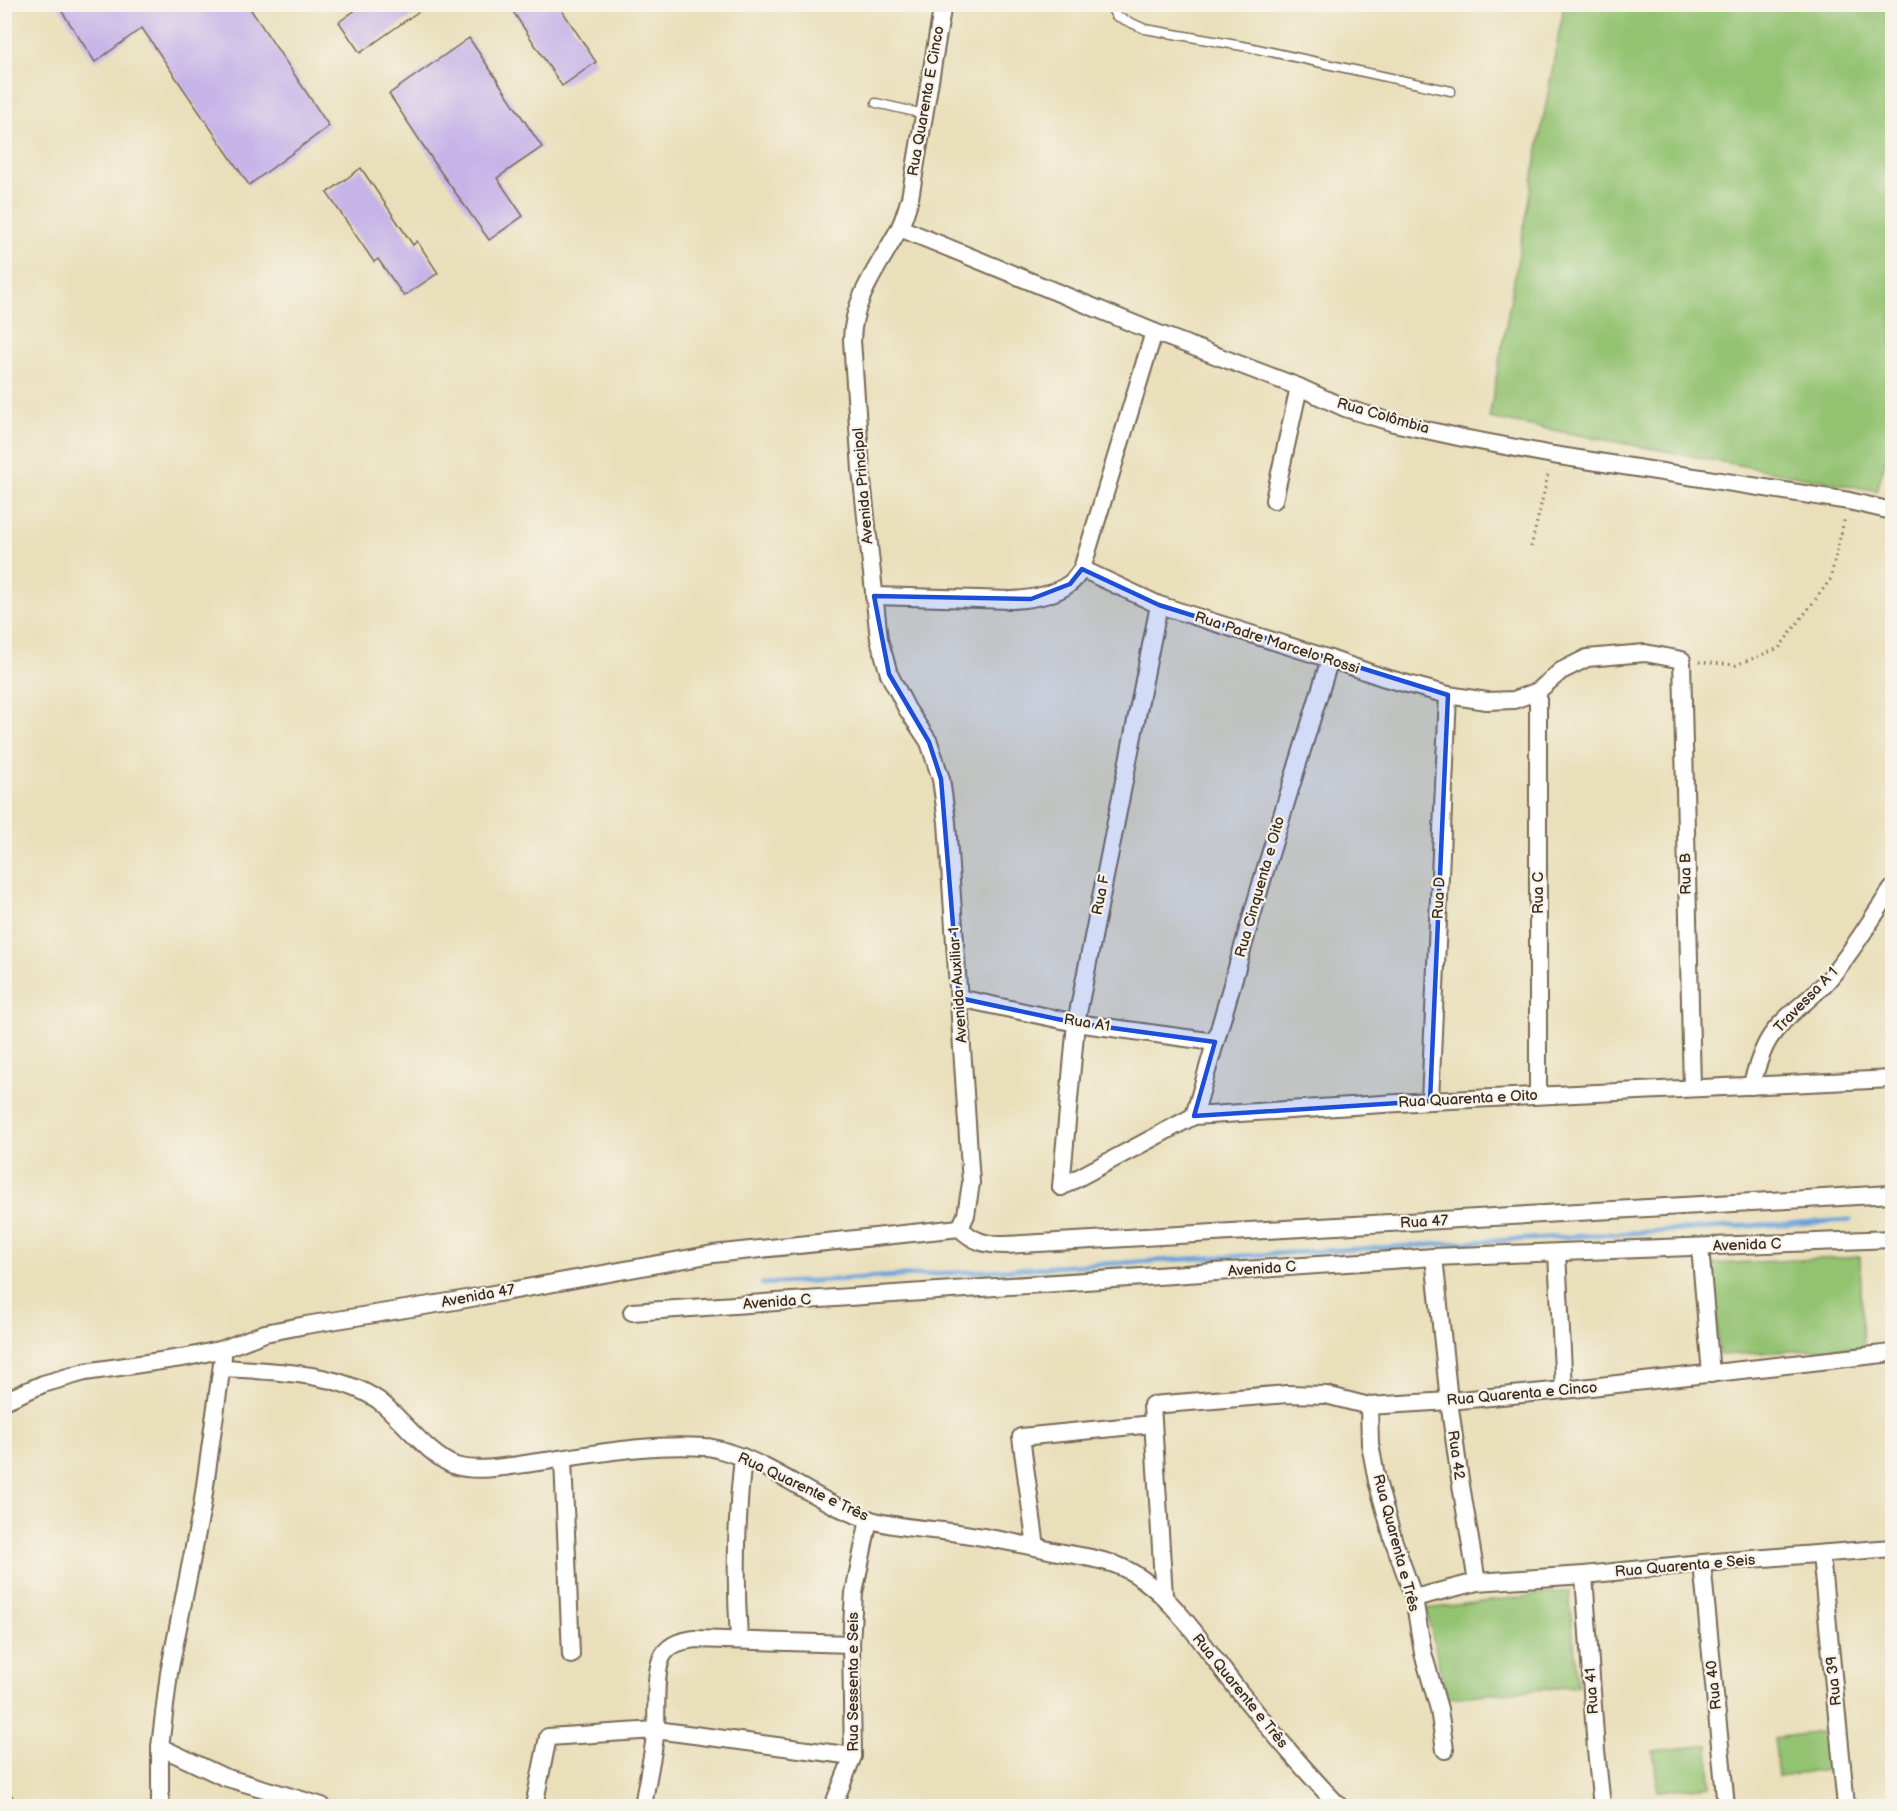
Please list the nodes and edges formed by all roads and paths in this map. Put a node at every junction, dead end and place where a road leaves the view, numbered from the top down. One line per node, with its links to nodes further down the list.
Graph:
1 (943, 4): 5 (street, Rua Quarenta E Cinco)
2 (1109, 4): 3 (lane)
3 (1451, 91)
4 (876, 103): 5 (lane)
5 (924, 114): 6 (street, Rua Quarenta E Cinco)
6 (900, 228): 7 (street, Rua Colômbia); 15 (street, Avenida Principal)
7 (1154, 332): 8 (street, Rua Colômbia); 14 (street)
8 (1299, 387): 9 (street, Rua Colômbia); 10 (street)
9 (1554, 455): 11 (street, Rua Colômbia); 13 (path)
10 (1274, 500)
11 (1849, 501): 12 (street, Rua Colômbia); 18 (path)
12 (1893, 511)
13 (1531, 547)
14 (1082, 569): 15 (street); 16 (street, Rua Padre Marcelo Rossi)
15 (874, 596): 21 (street, Avenida Principal)
16 (1160, 605): 17 (street, Rua Padre Marcelo Rossi); 24 (street, Rua F)
17 (1330, 658): 20 (street, Rua Padre Marcelo Rossi); 25 (street, Rua Cinquenta e Oito)
18 (1682, 660): 19 (street, Rua Padre Marcelo Rossi); 28 (street, Rua B)
19 (1538, 691): 20 (street, Rua Padre Marcelo Rossi); 29 (street, Rua C)
20 (1448, 696): 30 (street, Rua D)
21 (929, 742): 23 (street, Avenida Auxiliar 1)
22 (1893, 889): 27 (street, Travessa A 1)
23 (959, 998): 24 (street, Rua A1); 34 (street, Avenida Auxiliar 1)
24 (1076, 1023): 25 (street, Rua A1); 32 (street, Rua F)
25 (1215, 1042): 31 (street, Rua Cinquenta e Oito)
26 (1893, 1079): 27 (street, Rua Quarenta e Oito)
27 (1750, 1086): 28 (street, Rua Quarenta e Oito)
28 (1692, 1088): 29 (street, Rua Quarenta e Oito)
29 (1538, 1095): 30 (street, Rua Quarenta e Oito)
30 (1430, 1101): 31 (street, Rua Quarenta e Oito)
31 (1194, 1116): 32 (street, Rua Quarenta e Oito)
32 (1060, 1187)
33 (1893, 1194): 34 (street, Rua 47)
34 (960, 1228): 40 (street, Avenida 47)
35 (1893, 1239): 36 (street, Avenida C)
36 (1700, 1247): 37 (street, Avenida C); 43 (street)
37 (1557, 1253): 38 (street, Avenida C); 44 (street)
38 (1434, 1257): 39 (street, Avenida C); 46 (street, Rua 42)
39 (632, 1312)
40 (223, 1349): 42 (street); 45 (street, Avenida 47)
41 (1893, 1353): 43 (street, Rua Quarenta e Cinco)
42 (223, 1368): 50 (street, Rua Quarente e Três); 64 (street)
43 (1711, 1374): 44 (street, Rua Quarenta e Cinco)
44 (1564, 1390): 46 (street, Rua Quarenta e Cinco)
45 (4, 1401)
46 (1449, 1401): 47 (street, Rua Quarenta e Cinco); 57 (street, Rua 42)
47 (1369, 1406): 48 (street, Rua Quarenta e Cinco); 59 (street, Rua Quarenta e Três)
48 (1153, 1424): 52 (street); 58 (street)
49 (743, 1457): 50 (street, Rua Quarente e Três); 51 (street, Rua Quarente e Três); 60 (street)
50 (563, 1459): 62 (street)
51 (869, 1519): 52 (street, Rua Quarente e Três); 61 (street, Rua Sessenta e Seis)
52 (1036, 1547): 58 (street, Rua Quarente e Três)
53 (1893, 1548): 54 (street, Rua Quarenta e Seis)
54 (1821, 1555): 55 (street, Rua Quarenta e Seis); 77 (street, Rua 39)
55 (1702, 1563): 56 (street, Rua Quarenta e Seis); 76 (street, Rua 40)
56 (1584, 1575): 57 (street, Rua Quarenta e Seis); 75 (street, Rua 41)
57 (1477, 1582): 59 (street, Rua Quarenta e Seis)
58 (1164, 1596): 74 (street, Rua Quarente e Três)
59 (1414, 1598): 65 (street, Rua Quarenta e Três)
60 (739, 1639): 61 (street); 63 (street)
61 (851, 1644): 66 (street, Rua Sessenta e Seis)
62 (571, 1654)
63 (656, 1730): 66 (street); 71 (street); 72 (street)
64 (160, 1747): 69 (street); 70 (street)
65 (1445, 1750)
66 (853, 1756): 73 (street, Rua Sessenta e Seis)
67 (4, 1800): 68 (street)
68 (6, 1806)
69 (160, 1806)
70 (322, 1806)
71 (534, 1806)
72 (643, 1806)
73 (833, 1806)
74 (1339, 1806)
75 (1602, 1806)
76 (1726, 1806)
77 (1846, 1806)

